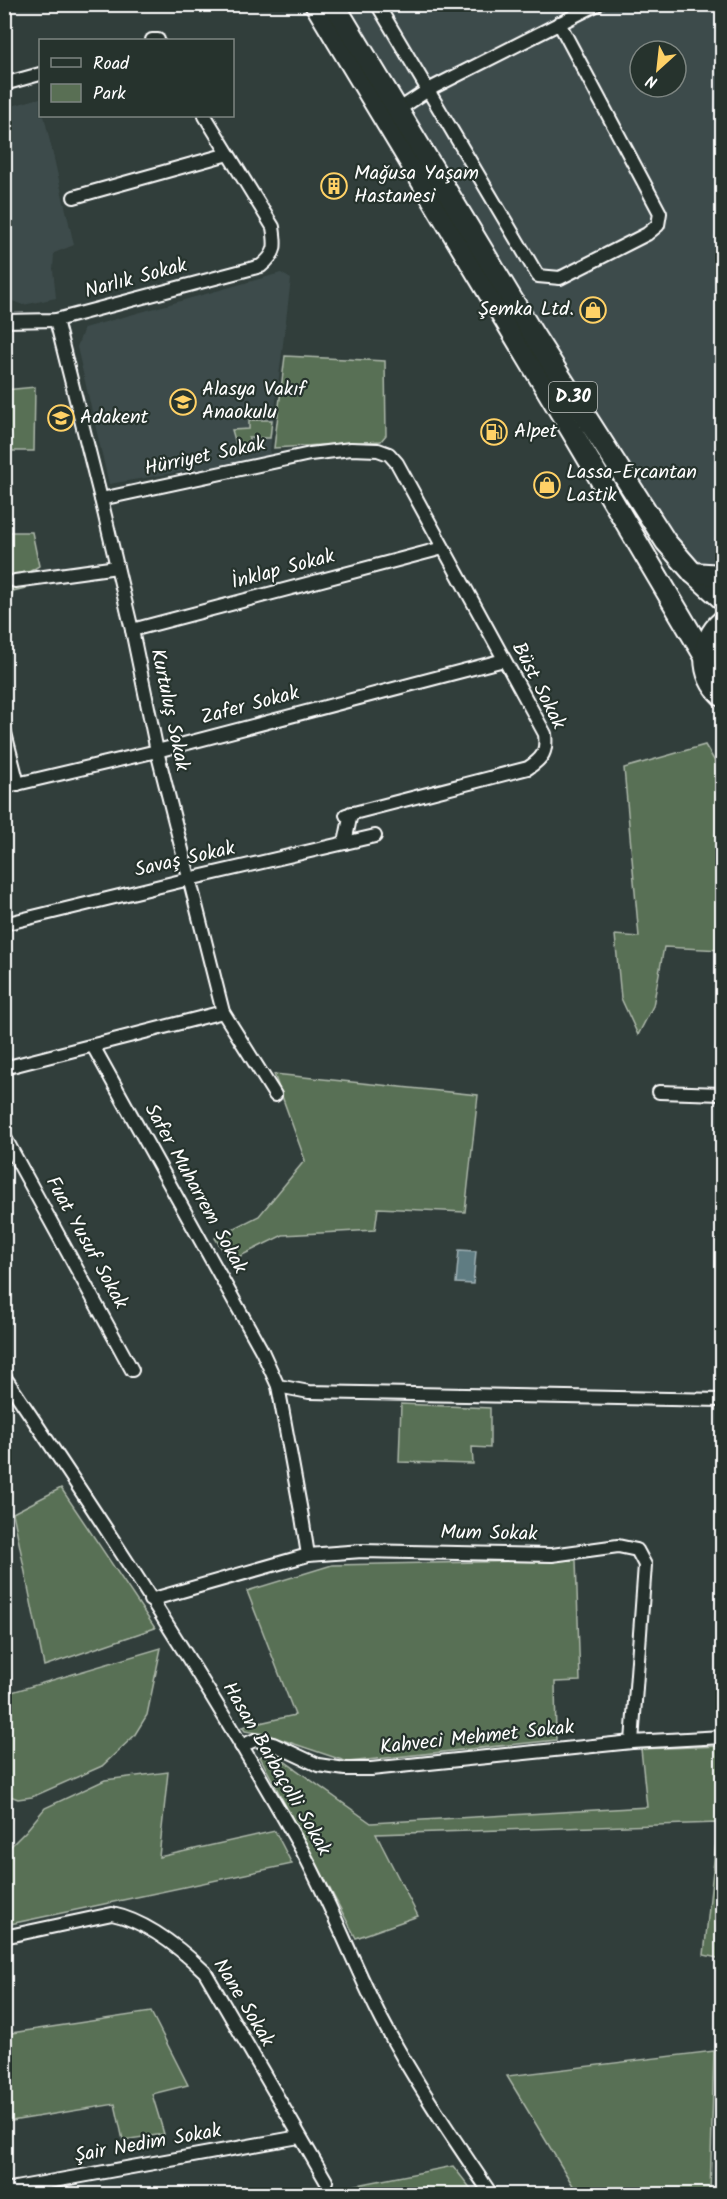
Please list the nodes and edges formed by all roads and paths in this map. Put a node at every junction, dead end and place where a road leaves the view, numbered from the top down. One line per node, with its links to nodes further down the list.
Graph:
1 (315, 4): 25 (main road, D.30)
2 (334, 4): 9 (main road, D.30)
3 (377, 4): 8 (street)
4 (598, 4): 5 (street)
5 (560, 23): 8 (street); 8 (street)
6 (39, 74): 7 (street)
7 (4, 84)
8 (428, 90): 9 (street)
9 (398, 110): 19 (main road, D.30)
10 (206, 117): 11 (street)
11 (228, 154): 12 (street); 13 (street, Narlık Sokak)
12 (74, 197)
13 (56, 320): 14 (street, Narlık Sokak); 16 (street, Kurtuluş Sokak)
14 (4, 321)
15 (389, 454): 16 (street, Hürriyet Sokak); 17 (street, Büst Sokak)
16 (101, 499): 18 (street, Kurtuluş Sokak)
17 (443, 549): 24 (street, İnklap Sokak); 26 (street, Büst Sokak)
18 (117, 567): 21 (street); 24 (street, Kurtuluş Sokak)
19 (693, 573): 20 (main road); 22 (main road, D.30)
20 (723, 575)
21 (15, 581)
22 (723, 599)
23 (723, 621): 25 (main road)
24 (132, 630): 29 (street, Kurtuluş Sokak)
25 (705, 657): 27 (main road, D.30)
26 (504, 660): 29 (street, Zafer Sokak); 33 (street, Büst Sokak)
27 (723, 696)
28 (4, 729): 30 (street)
29 (157, 751): 30 (street, Zafer Sokak); 34 (street, Kurtuluş Sokak)
30 (18, 784): 31 (street, Zafer Sokak)
31 (4, 787)
32 (375, 836): 33 (street, Savaş Sokak)
33 (345, 843): 34 (street, Savaş Sokak)
34 (189, 879): 35 (street, Savaş Sokak); 36 (street, Kurtuluş Sokak)
35 (4, 924)
36 (223, 1012): 37 (street); 41 (street, Kurtuluş Sokak)
37 (93, 1046): 38 (street); 45 (street, Safer Muharrem Sokak)
38 (4, 1068)
39 (659, 1092): 40 (street)
40 (723, 1094)
41 (275, 1095)
42 (4, 1136): 43 (street, Fuat Yusuf Sokak)
43 (132, 1370)
44 (4, 1376): 48 (street, Hasan Barbaçolli Sokak)
45 (278, 1386): 46 (street); 47 (street, Safer Muharrem Sokak)
46 (723, 1400)
47 (308, 1555): 48 (street, Mum Sokak); 50 (street, Mum Sokak)
48 (150, 1600): 51 (street, Hasan Barbaçolli Sokak)
49 (723, 1737): 50 (street, Kahveci Mehmet Sokak)
50 (632, 1742): 51 (street, Kahveci Mehmet Sokak)
51 (241, 1746): 56 (street, Hasan Barbaçolli Sokak)
52 (4, 1937): 53 (street, Nane Sokak)
53 (299, 2137): 54 (street, Nane Sokak); 55 (street, Şair Nedim Sokak)
54 (326, 2181)
55 (4, 2190)
56 (491, 2194)

